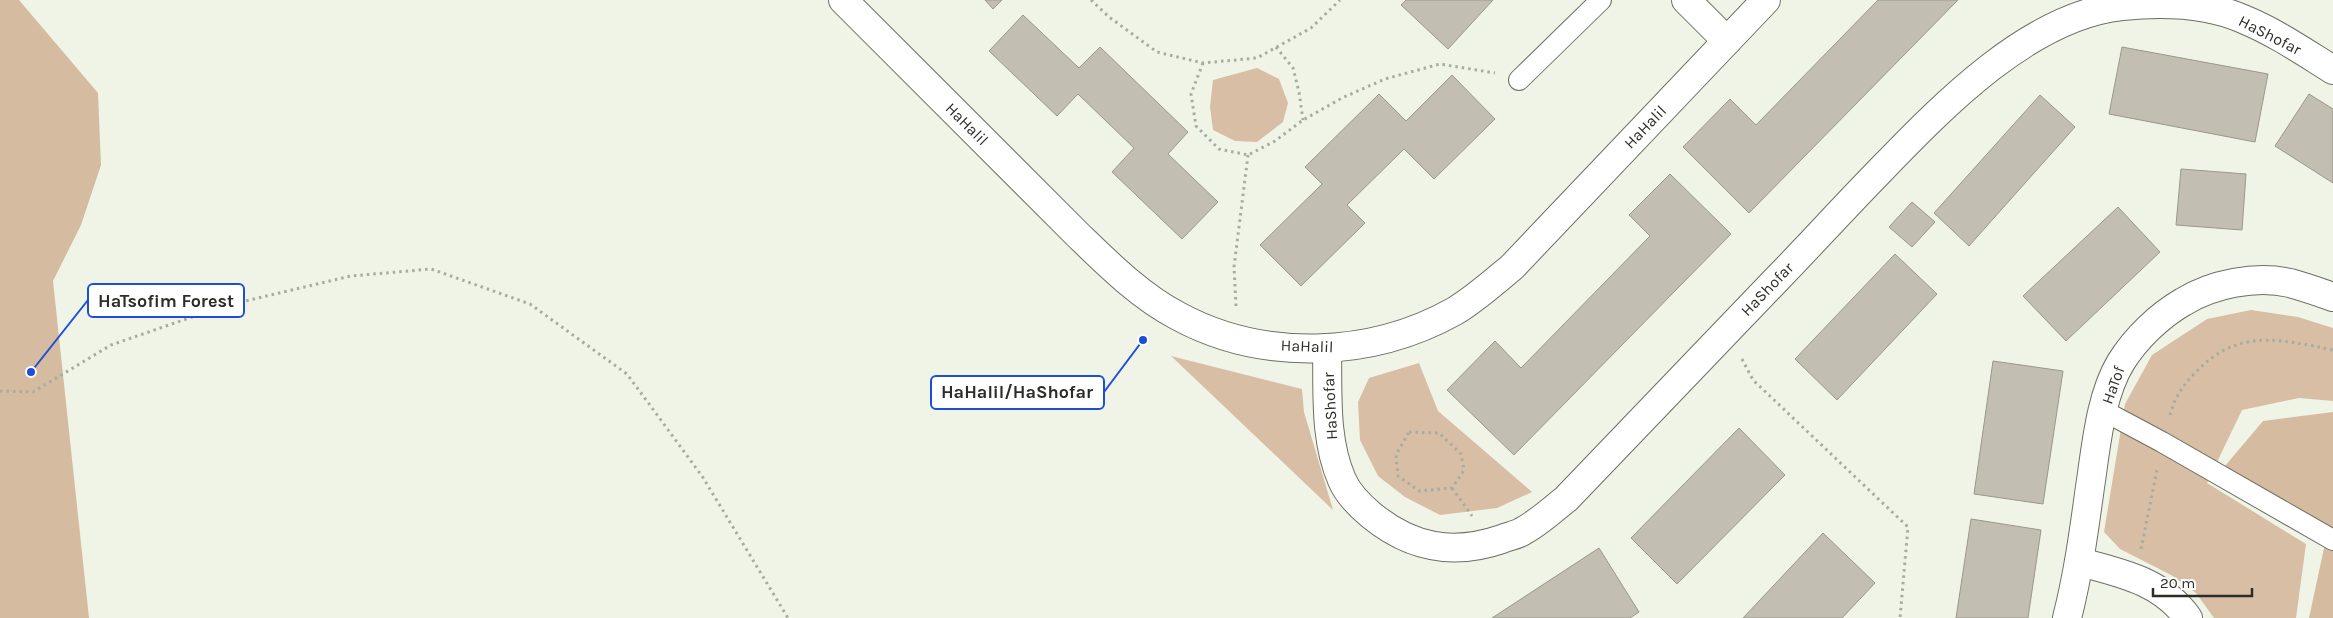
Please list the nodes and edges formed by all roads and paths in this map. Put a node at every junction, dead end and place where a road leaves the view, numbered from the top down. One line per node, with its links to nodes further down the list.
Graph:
1 (843, 0): 16 (street, HaHalil)
2 (1092, 0): 9 (path)
3 (1340, 0): 8 (path)
4 (1601, 0): 11 (lane)
5 (1686, 0): 7 (street)
6 (1766, 0): 7 (street, HaHalil)
7 (1727, 40): 17 (street, HaHalil)
8 (1276, 47): 9 (path); 12 (path)
9 (1203, 63): 13 (path)
10 (2333, 70): 15 (street, HaShofar)
11 (1520, 80): 12 (path)
12 (1303, 120): 13 (path)
13 (1248, 156): 16 (path)
14 (2333, 298): 20 (street, HaTof)
15 (1727, 331): 17 (street, HaShofar); 27 (path)
16 (1236, 340): 17 (street, HaHalil)
17 (1327, 348)
18 (2333, 350): 21 (path)
19 (0, 391): 26 (path)
20 (2104, 411): 21 (lane); 24 (street, HaTof)
21 (2162, 442): 23 (lane); 25 (path)
22 (1398, 476): 22 (path)
23 (2333, 540)
24 (2080, 562): 25 (street); 28 (street, HaTof)
25 (2136, 577): 29 (street)
26 (788, 618)
27 (1900, 618)
28 (2067, 618)
29 (2188, 618)

